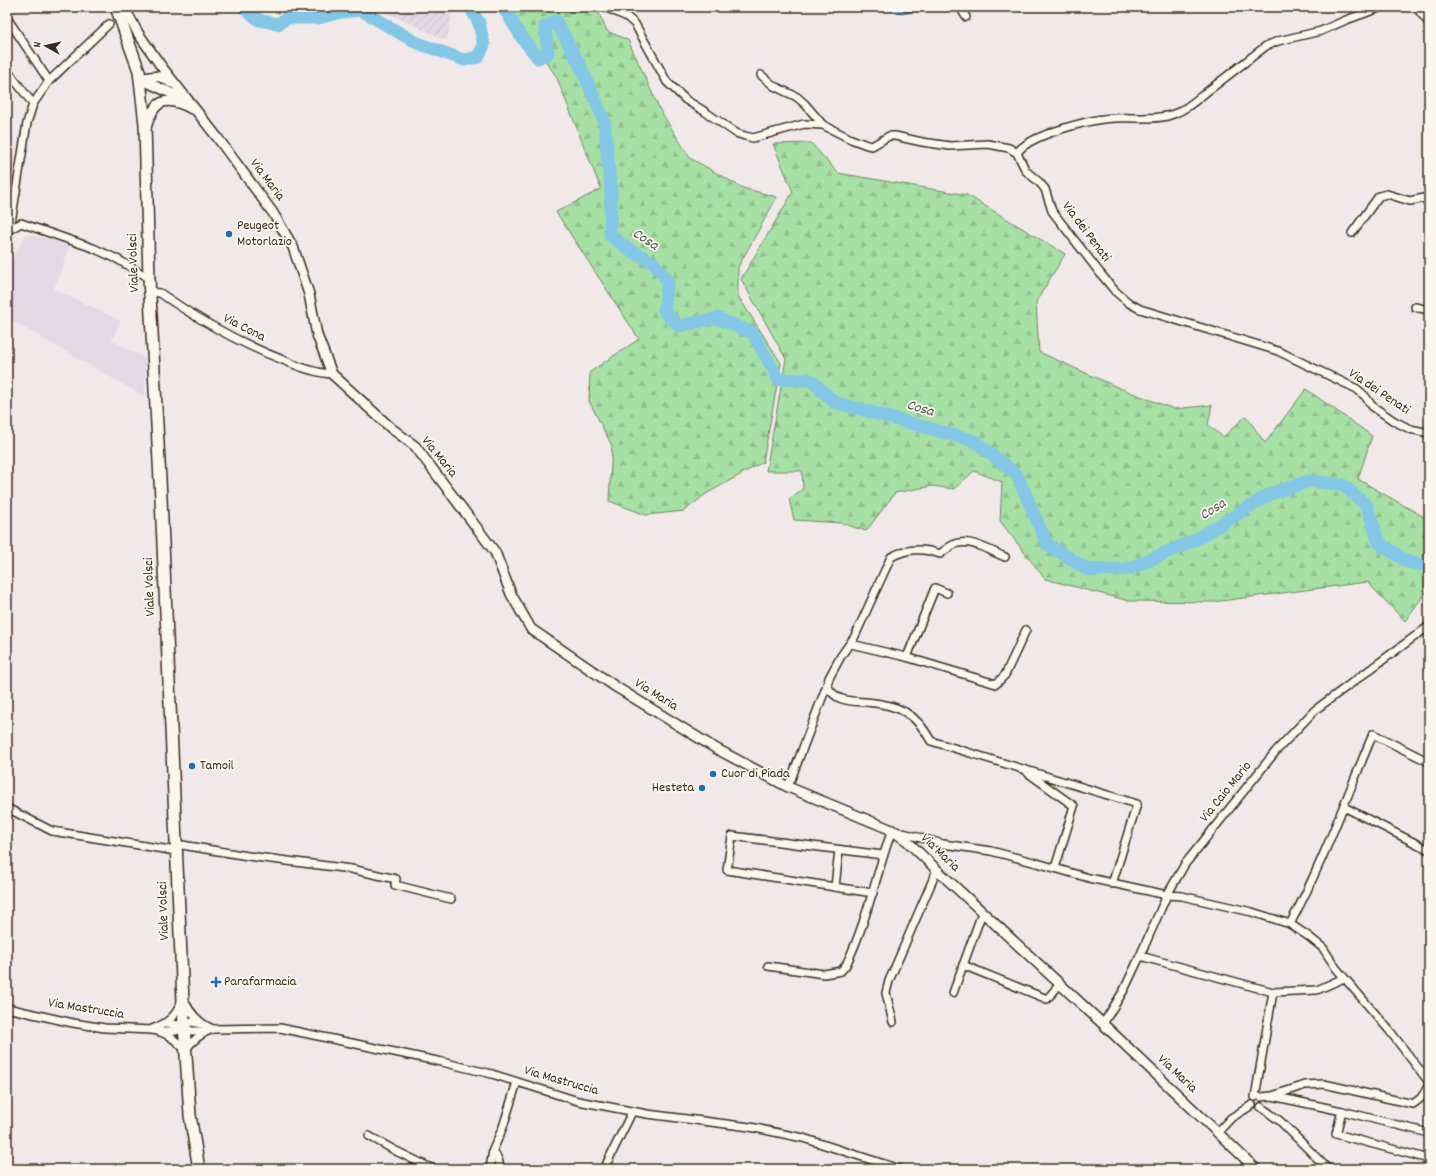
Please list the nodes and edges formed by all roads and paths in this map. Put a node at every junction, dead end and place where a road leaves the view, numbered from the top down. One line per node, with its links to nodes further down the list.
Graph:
1 (116, 7): 13 (main road, Viale Volsci)
2 (124, 7): 15 (street)
3 (605, 7): 18 (street)
4 (960, 7): 7 (street)
5 (1382, 7): 20 (street)
6 (1416, 7): 9 (street)
7 (966, 17)
8 (7, 18): 14 (street)
9 (1429, 23)
10 (109, 24): 14 (street)
11 (7, 70): 16 (street)
12 (761, 75): 18 (street)
13 (140, 79): 15 (street); 17 (street); 19 (main road, Viale Volsci)
14 (49, 81): 16 (street)
15 (180, 91): 17 (street)
16 (33, 104): 22 (street)
17 (195, 110): 19 (street); 28 (street, Via Maria)
18 (823, 126): 20 (street)
19 (145, 132): 24 (main road, Viale Volsci)
20 (1017, 153): 29 (street, Via dei Penati)
21 (1429, 204): 23 (street)
22 (9, 231): 24 (street)
23 (1352, 233)
24 (149, 278): 25 (main road, Viale Volsci)
25 (150, 292): 28 (street, Via Cona); 43 (main road, Viale Volsci)
26 (1414, 307): 27 (street)
27 (1429, 310)
28 (332, 374): 39 (street, Via Maria)
29 (1429, 433)
30 (1005, 557): 34 (street)
31 (947, 592): 35 (street)
32 (1429, 626): 52 (street, Via Caio Mario)
33 (1026, 630): 35 (street)
34 (851, 644): 35 (street); 36 (street)
35 (907, 657)
36 (827, 685): 38 (street); 39 (street)
37 (1429, 762): 40 (street)
38 (1023, 769): 47 (street); 49 (street)
39 (788, 787): 42 (street, Via Maria)
40 (1344, 807): 45 (street); 55 (street)
41 (7, 808): 43 (street)
42 (892, 830): 46 (street); 47 (street); 48 (street, Via Maria)
43 (176, 848): 53 (street); 63 (main road, Viale Volsci)
44 (839, 850): 46 (street); 50 (street); 50 (street)
45 (1429, 850)
46 (883, 855): 51 (street)
47 (1055, 868): 49 (street)
48 (937, 870): 54 (street, Via Maria); 65 (street)
49 (1112, 884): 52 (street)
50 (835, 887): 51 (street)
51 (873, 893): 58 (street)
52 (1167, 895): 55 (street); 56 (street, Via Caio Mario)
53 (451, 899)
54 (982, 913): 57 (street); 60 (street, Via Maria)
55 (1290, 924): 59 (street)
56 (1140, 956): 61 (street); 68 (street, Via Caio Mario)
57 (963, 965): 60 (street); 62 (street)
58 (768, 966)
59 (1344, 978): 61 (street); 75 (street)
60 (1060, 984): 68 (street, Via Maria)
61 (1273, 992): 78 (street)
62 (953, 993)
63 (182, 997): 66 (street); 67 (street); 69 (main road, Viale Volsci)
64 (7, 1008): 70 (street, Via Mastruccia)
65 (893, 1022)
66 (166, 1024): 69 (street); 70 (street)
67 (202, 1024): 69 (street); 71 (street)
68 (1103, 1024): 83 (street, Via Maria)
69 (184, 1026): 71 (street, Via Mastruccia); 72 (street); 73 (main road, Viale Volsci)
70 (152, 1030): 72 (street, Via Mastruccia)
71 (209, 1030): 73 (street); 74 (street, Via Mastruccia)
72 (163, 1032): 73 (street)
73 (185, 1050): 88 (main road, Viale Volsci)
74 (517, 1082): 82 (street, Via Mastruccia); 86 (street)
75 (1429, 1082)
76 (1429, 1086): 77 (street)
77 (1272, 1096): 78 (street); 81 (street)
78 (1258, 1097): 79 (street); 80 (street)
79 (1252, 1105): 80 (street); 83 (street)
80 (1261, 1107): 95 (street)
81 (1342, 1111): 84 (street); 87 (street)
82 (632, 1112): 92 (street); 93 (street, Via Mastruccia)
83 (1218, 1132): 94 (street, Via Maria)
84 (1429, 1133)
85 (369, 1136): 89 (street)
86 (493, 1150): 90 (street); 91 (street)
87 (1429, 1159)
88 (199, 1169)
89 (433, 1169)
90 (490, 1169)
91 (499, 1169)
92 (604, 1169)
93 (900, 1169)
94 (1256, 1169)
95 (1330, 1169)

